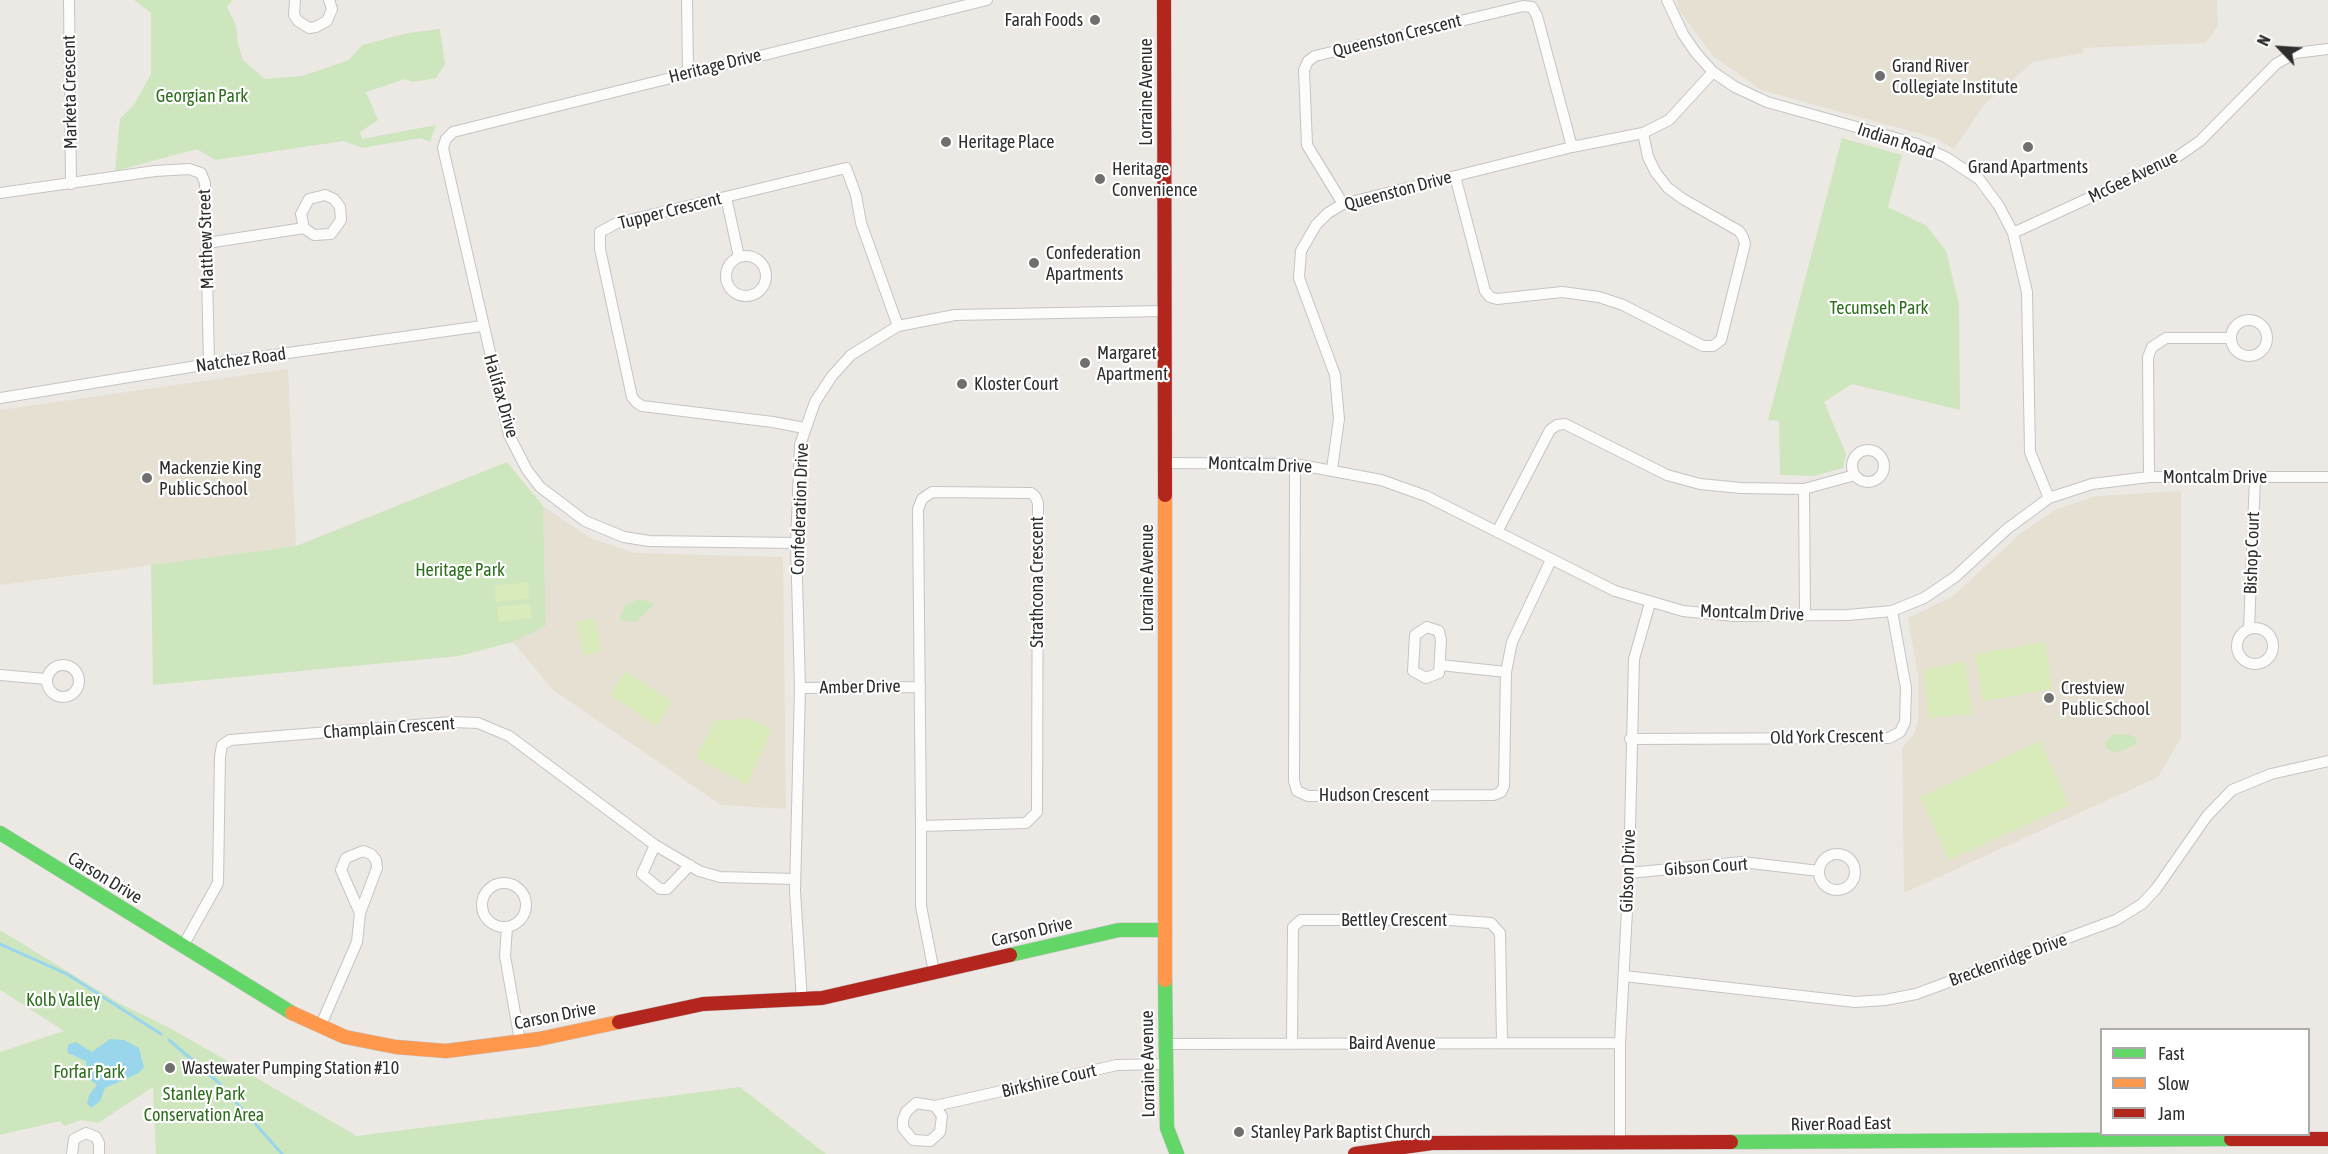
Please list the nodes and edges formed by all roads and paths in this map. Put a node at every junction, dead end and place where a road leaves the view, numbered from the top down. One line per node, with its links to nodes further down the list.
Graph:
1 (69, 0): 15 (street, Marketa Crescent)
2 (295, 0): 3 (street)
3 (329, 0)
4 (687, 0): 10 (street)
5 (987, 0): 10 (street, Heritage Drive)
6 (1164, 0): 23 (street, Lorraine Avenue)
7 (1667, 0): 9 (street, Indian Road)
8 (2328, 49): 20 (street, McGee Avenue)
9 (1713, 72): 11 (street, Queenston Drive); 20 (street, Indian Road)
10 (688, 73): 12 (street, Heritage Drive)
11 (1643, 133): 13 (street, Queenston Drive); 14 (street)
12 (446, 139): 24 (street, Halifax Drive)
13 (1572, 147): 14 (street, Queenston Drive); 18 (street, Queenston Crescent)
14 (1455, 176): 18 (street, Queenston Drive)
15 (71, 184): 16 (street, Matthew Street); 21 (street, Matthew Street)
16 (0, 193)
17 (726, 197): 22 (street); 25 (street, Tupper Crescent); 29 (street, Tupper Crescent)
18 (1343, 204): 32 (street, Queenston Drive)
19 (304, 228): 21 (street)
20 (2013, 233): 38 (street, Indian Road)
21 (207, 243): 27 (street, Matthew Street)
22 (739, 257)
23 (1164, 311): 25 (street, Confederation Drive); 30 (street, Lorraine Avenue)
24 (482, 326): 27 (street, Natchez Road); 40 (street, Halifax Drive)
25 (898, 326): 29 (street, Confederation Drive)
26 (2231, 338): 34 (street)
27 (209, 364): 28 (street, Natchez Road)
28 (0, 398)
29 (804, 429): 40 (street, Confederation Drive)
30 (1165, 464): 31 (street, Montcalm Drive); 63 (street, Lorraine Avenue)
31 (1295, 464): 32 (street, Montcalm Drive); 47 (street, Hudson Crescent)
32 (1332, 469): 39 (street, Montcalm Drive)
33 (1856, 475): 37 (street)
34 (2149, 477): 36 (street, Montcalm Drive); 38 (street, Montcalm Drive)
35 (2328, 477): 36 (street, Montcalm Drive)
36 (2255, 478): 45 (street, Bishop Court)
37 (1804, 489): 39 (street); 44 (street)
38 (2049, 498): 43 (street, Montcalm Drive)
39 (1497, 532): 41 (street, Montcalm Drive)
40 (796, 543): 51 (street, Confederation Drive)
41 (1551, 560): 42 (street, Montcalm Drive); 47 (street, Hudson Crescent)
42 (1650, 603): 44 (street, Montcalm Drive); 52 (street, Gibson Drive)
43 (1892, 611): 44 (street, Montcalm Drive); 52 (street, Old York Crescent)
44 (1804, 615)
45 (2249, 629)
46 (1440, 665): 46 (street); 47 (street)
47 (1506, 672)
48 (0, 675): 49 (street)
49 (46, 679)
50 (920, 687): 51 (street, Amber Drive); 54 (street, Strathcona Crescent); 54 (street, Strathcona Crescent)
51 (800, 688): 60 (street, Confederation Drive)
52 (1630, 739): 59 (street, Gibson Drive)
53 (2328, 761): 66 (street, Breckenridge Drive)
54 (921, 826): 65 (street, Strathcona Crescent)
55 (0, 833): 64 (street, Carson Drive)
56 (655, 845): 57 (street, Champlain Crescent); 57 (street); 64 (street, Champlain Crescent)
57 (690, 866): 60 (street, Champlain Crescent)
58 (1819, 871): 59 (street, Gibson Court)
59 (1629, 873): 66 (street, Gibson Drive)
60 (795, 879): 67 (street, Confederation Drive)
61 (360, 914): 61 (street); 68 (street)
62 (507, 927): 62 (street); 69 (street)
63 (1165, 930): 65 (street, Carson Drive); 73 (street, Lorraine Avenue)
64 (183, 946): 68 (street, Carson Drive)
65 (934, 972): 67 (street, Carson Drive)
66 (1624, 976): 72 (street, Gibson Drive)
67 (802, 1001): 69 (street, Carson Drive)
68 (320, 1027): 69 (street, Carson Drive)
69 (520, 1041)
70 (1292, 1042): 71 (street, Baird Avenue); 71 (street, Bettley Crescent); 73 (street, Baird Avenue)
71 (1502, 1042): 72 (street, Baird Avenue)
72 (1620, 1043): 77 (street, Gibson Drive)
73 (1164, 1044): 74 (street, Lorraine Avenue)
74 (1164, 1064): 75 (street, Birkshire Court); 81 (street, Lorraine Avenue)
75 (935, 1106)
76 (2328, 1139): 78 (street, River Road East)
77 (1620, 1142): 78 (street, River Road East); 82 (street, River Road East)
78 (1712, 1148)
79 (72, 1154): 80 (street)
80 (99, 1154)
81 (1177, 1154)
82 (1355, 1154)

